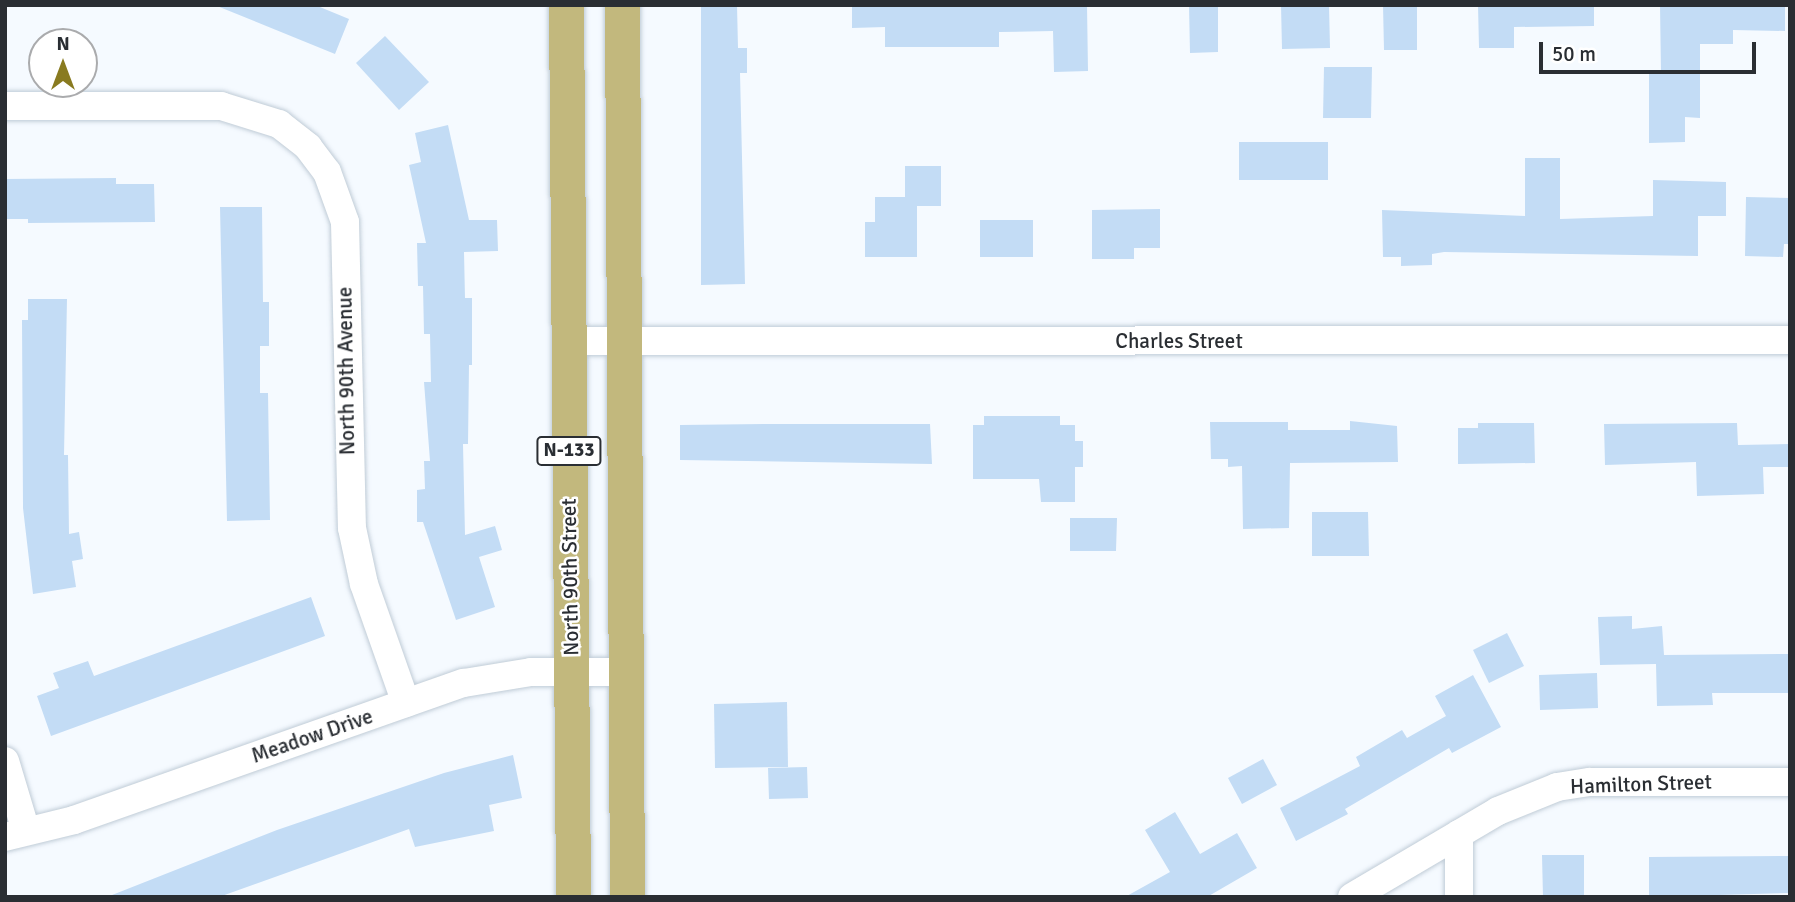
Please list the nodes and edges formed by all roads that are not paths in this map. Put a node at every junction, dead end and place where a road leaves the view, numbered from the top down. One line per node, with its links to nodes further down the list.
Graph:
1 (566, 5): 5 (main road, North 90th Street / N-133)
2 (622, 5): 6 (main road, N-133)
3 (5, 106): 9 (street, North 90th Avenue)
4 (1790, 340): 6 (street, Charles Street)
5 (568, 341): 6 (street, Charles Street); 8 (main road, North 90th Street / N-133)
6 (625, 342): 7 (main road, N-133)
7 (625, 672): 8 (street, Meadow Drive); 15 (main road, N-133)
8 (571, 673): 9 (street, Meadow Drive); 14 (main road, North 90th Street / N-133)
9 (406, 703): 12 (street, Meadow Drive)
10 (5, 761): 12 (street)
11 (1790, 782): 13 (street, Hamilton Street)
12 (16, 834)
13 (1459, 834): 16 (street, Hamilton Street); 17 (street)
14 (573, 897)
15 (627, 897)
16 (1352, 897)
17 (1459, 897)

